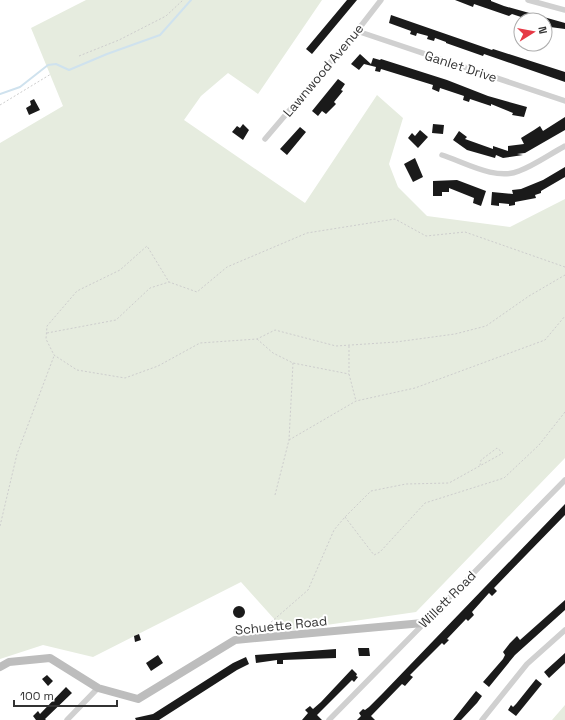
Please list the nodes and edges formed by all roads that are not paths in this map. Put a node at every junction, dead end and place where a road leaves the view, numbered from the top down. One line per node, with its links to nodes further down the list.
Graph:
1 (381, 0): 4 (street, Lawnwood Avenue)
2 (528, 0): 3 (street)
3 (565, 10)
4 (357, 31): 5 (street, Ganlet Drive); 6 (street, Lawnwood Avenue)
5 (565, 100)
6 (265, 139)
7 (565, 146): 8 (street)
8 (442, 155)
9 (565, 480): 10 (street, Willett Road)
10 (423, 623): 13 (street, Schuette Road); 17 (street, Willett Road)
11 (565, 630): 18 (street)
12 (0, 667): 13 (street, Schuette Road)
13 (98, 688): 14 (street)
14 (73, 714): 15 (street); 16 (street)
15 (67, 720)
16 (77, 720)
17 (330, 720)
18 (482, 720)

